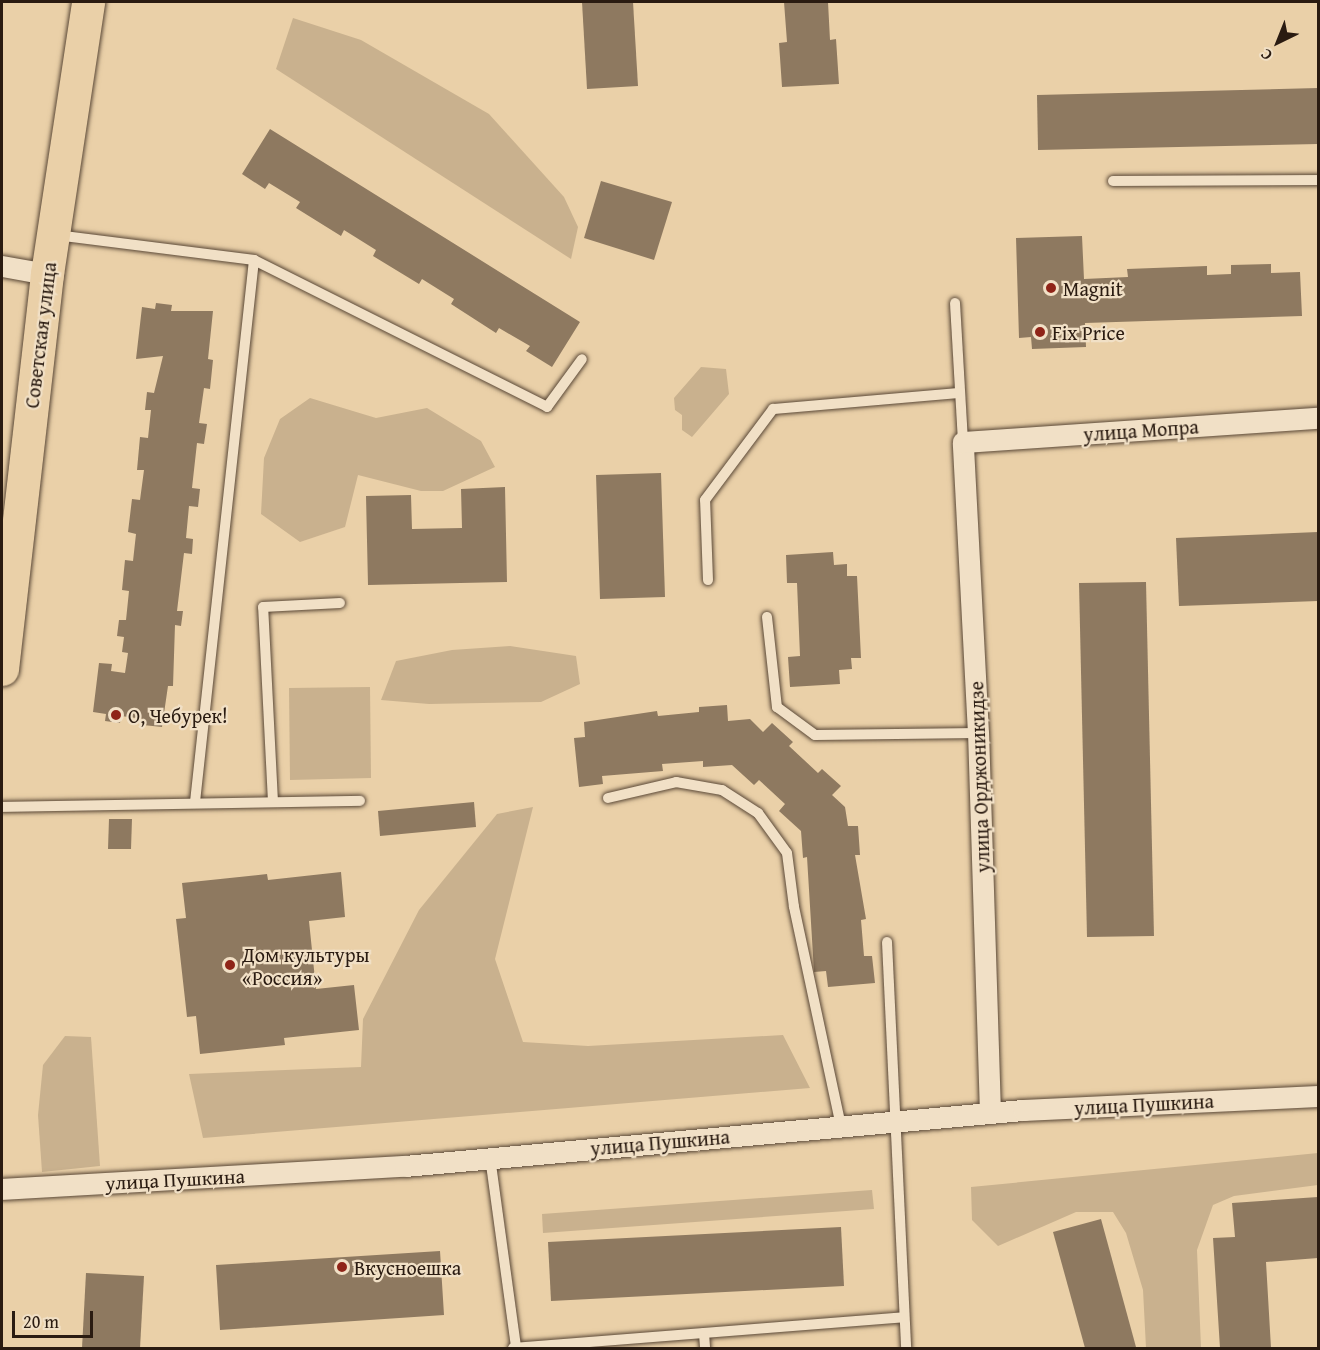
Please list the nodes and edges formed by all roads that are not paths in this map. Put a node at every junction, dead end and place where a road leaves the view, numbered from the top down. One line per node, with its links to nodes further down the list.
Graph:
1 (88, 2): 4 (main road, Советская улица)
2 (1318, 180): 3 (lane)
3 (1113, 182)
4 (53, 235): 5 (lane); 7 (main road, Советская улица)
5 (254, 260): 9 (lane); 21 (lane)
6 (2, 266): 7 (street)
7 (46, 274): 13 (main road, Советская улица)
8 (955, 303): 10 (lane)
9 (582, 359)
10 (959, 393): 12 (lane); 14 (lane)
11 (1318, 418): 12 (street, улица Мопра)
12 (963, 442): 18 (street, улица Орджоникидзе)
13 (9, 540): 17 (main road, Советская улица)
14 (708, 580)
15 (340, 603): 22 (lane)
16 (767, 617): 18 (lane)
17 (2, 669)
18 (978, 733): 26 (street, улица Орджоникидзе)
19 (608, 798): 28 (lane)
20 (360, 801): 22 (lane)
21 (195, 802): 22 (lane); 23 (lane)
22 (273, 802)
23 (2, 807)
24 (886, 942): 27 (lane)
25 (1318, 1096): 26 (street, улица Пушкина)
26 (990, 1113): 27 (street, улица Пушкина)
27 (897, 1122): 28 (street, улица Пушкина); 31 (lane)
28 (841, 1126): 29 (street, улица Пушкина)
29 (490, 1157): 30 (street, улица Пушкина); 34 (lane)
30 (2, 1189)
31 (904, 1317): 32 (lane); 36 (lane)
32 (704, 1333): 33 (lane); 35 (lane)
33 (562, 1347): 34 (lane)
34 (515, 1348)
35 (705, 1348)
36 (906, 1348)

